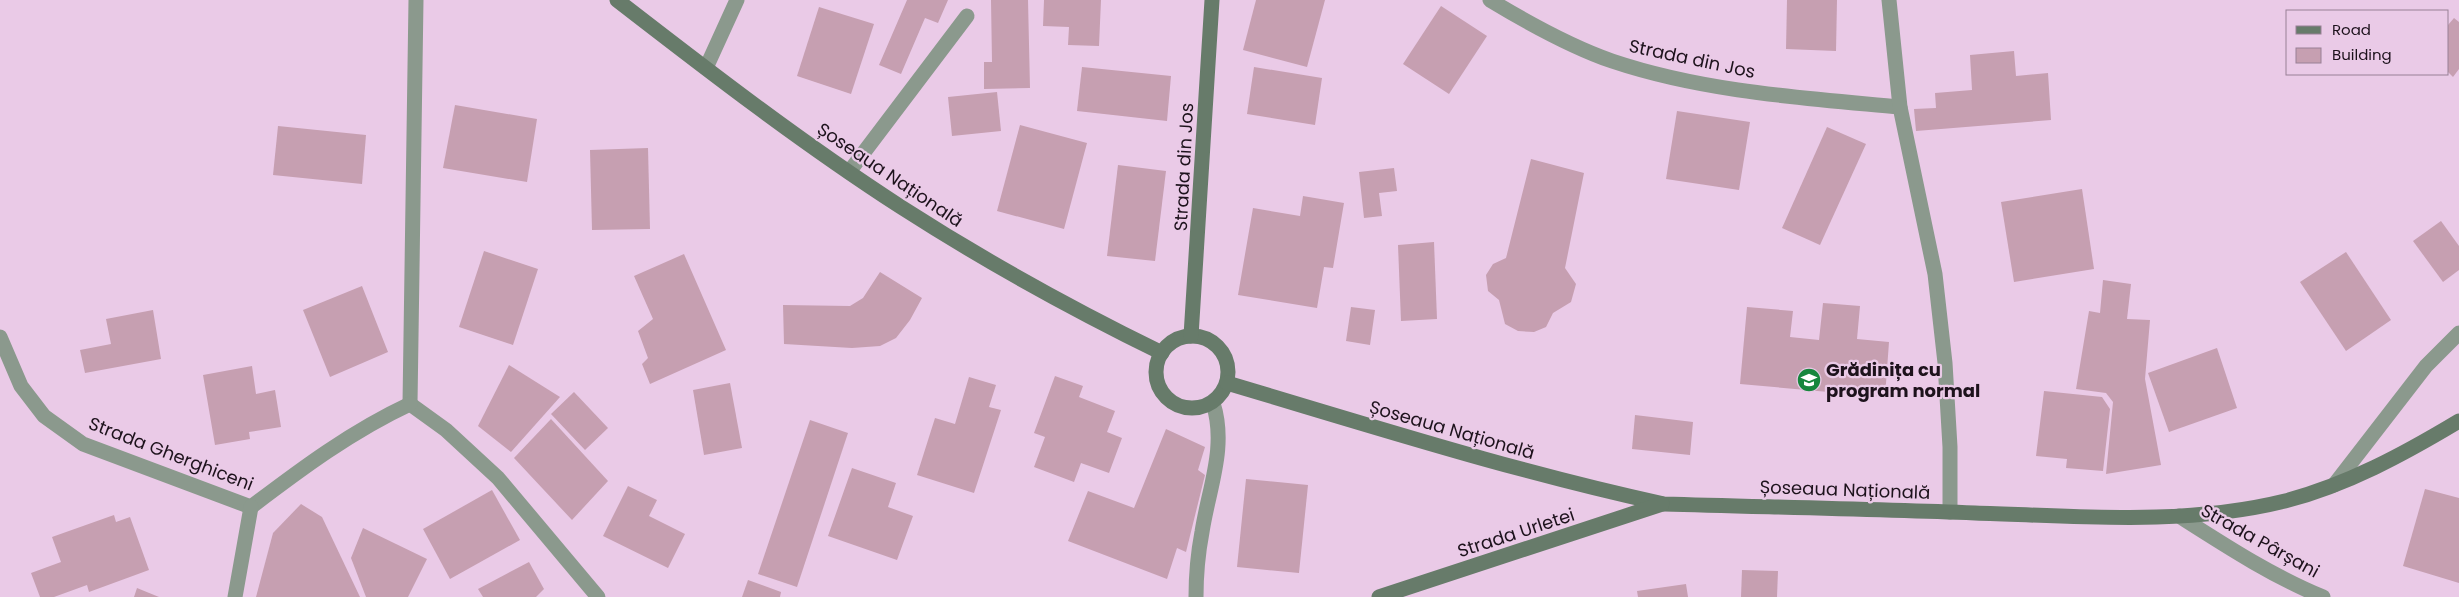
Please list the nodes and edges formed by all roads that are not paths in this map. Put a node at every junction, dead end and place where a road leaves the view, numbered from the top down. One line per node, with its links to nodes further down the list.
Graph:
1 (416, 0): 17 (street)
2 (617, 0): 8 (street, Șoseaua Națională)
3 (737, 0): 8 (street)
4 (1212, 0): 12 (street, Strada din Jos)
5 (1490, 0): 9 (street, Strada din Jos)
6 (1889, 0): 9 (street)
7 (966, 16): 10 (street)
8 (706, 68): 10 (street, Șoseaua Națională)
9 (1900, 107): 22 (street)
10 (849, 172): 14 (street, Șoseaua Națională)
11 (2459, 333): 19 (street)
12 (1191, 336): 14 (street); 15 (street)
13 (0, 337): 21 (street, Strada Gherghiceni)
14 (1162, 352): 16 (street)
15 (1227, 383): 16 (street); 20 (street, Șoseaua Națională)
16 (1213, 403): 26 (street)
17 (410, 404): 21 (street, Strada Gherghiceni); 25 (street)
18 (2459, 421): 19 (street, Șoseaua Națională)
19 (2334, 485): 23 (street, Șoseaua Națională)
20 (1664, 504): 22 (street, Șoseaua Națională); 27 (street, Strada Urletei)
21 (251, 507): 24 (street)
22 (1950, 512): 23 (street, Șoseaua Națională)
23 (2179, 516): 28 (street, Strada Pârșani)
24 (235, 597)
25 (598, 597)
26 (1196, 597)
27 (1379, 597)
28 (2323, 597)

